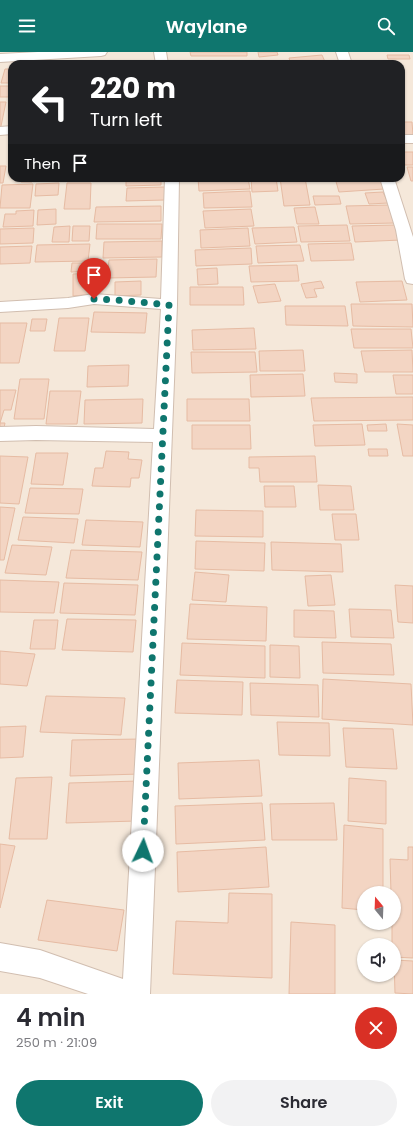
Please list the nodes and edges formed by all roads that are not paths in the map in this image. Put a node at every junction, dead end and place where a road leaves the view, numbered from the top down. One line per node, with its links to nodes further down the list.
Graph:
1 (102, 52): 2 (street)
2 (25, 54): 3 (street)
3 (0, 58)
4 (172, 182): 7 (street)
5 (388, 182): 6 (street)
6 (413, 279)
7 (169, 305): 8 (street); 10 (street)
8 (0, 307)
9 (0, 434): 10 (street)
10 (162, 436): 13 (street)
11 (0, 957): 12 (street)
12 (128, 994)
13 (136, 994)

